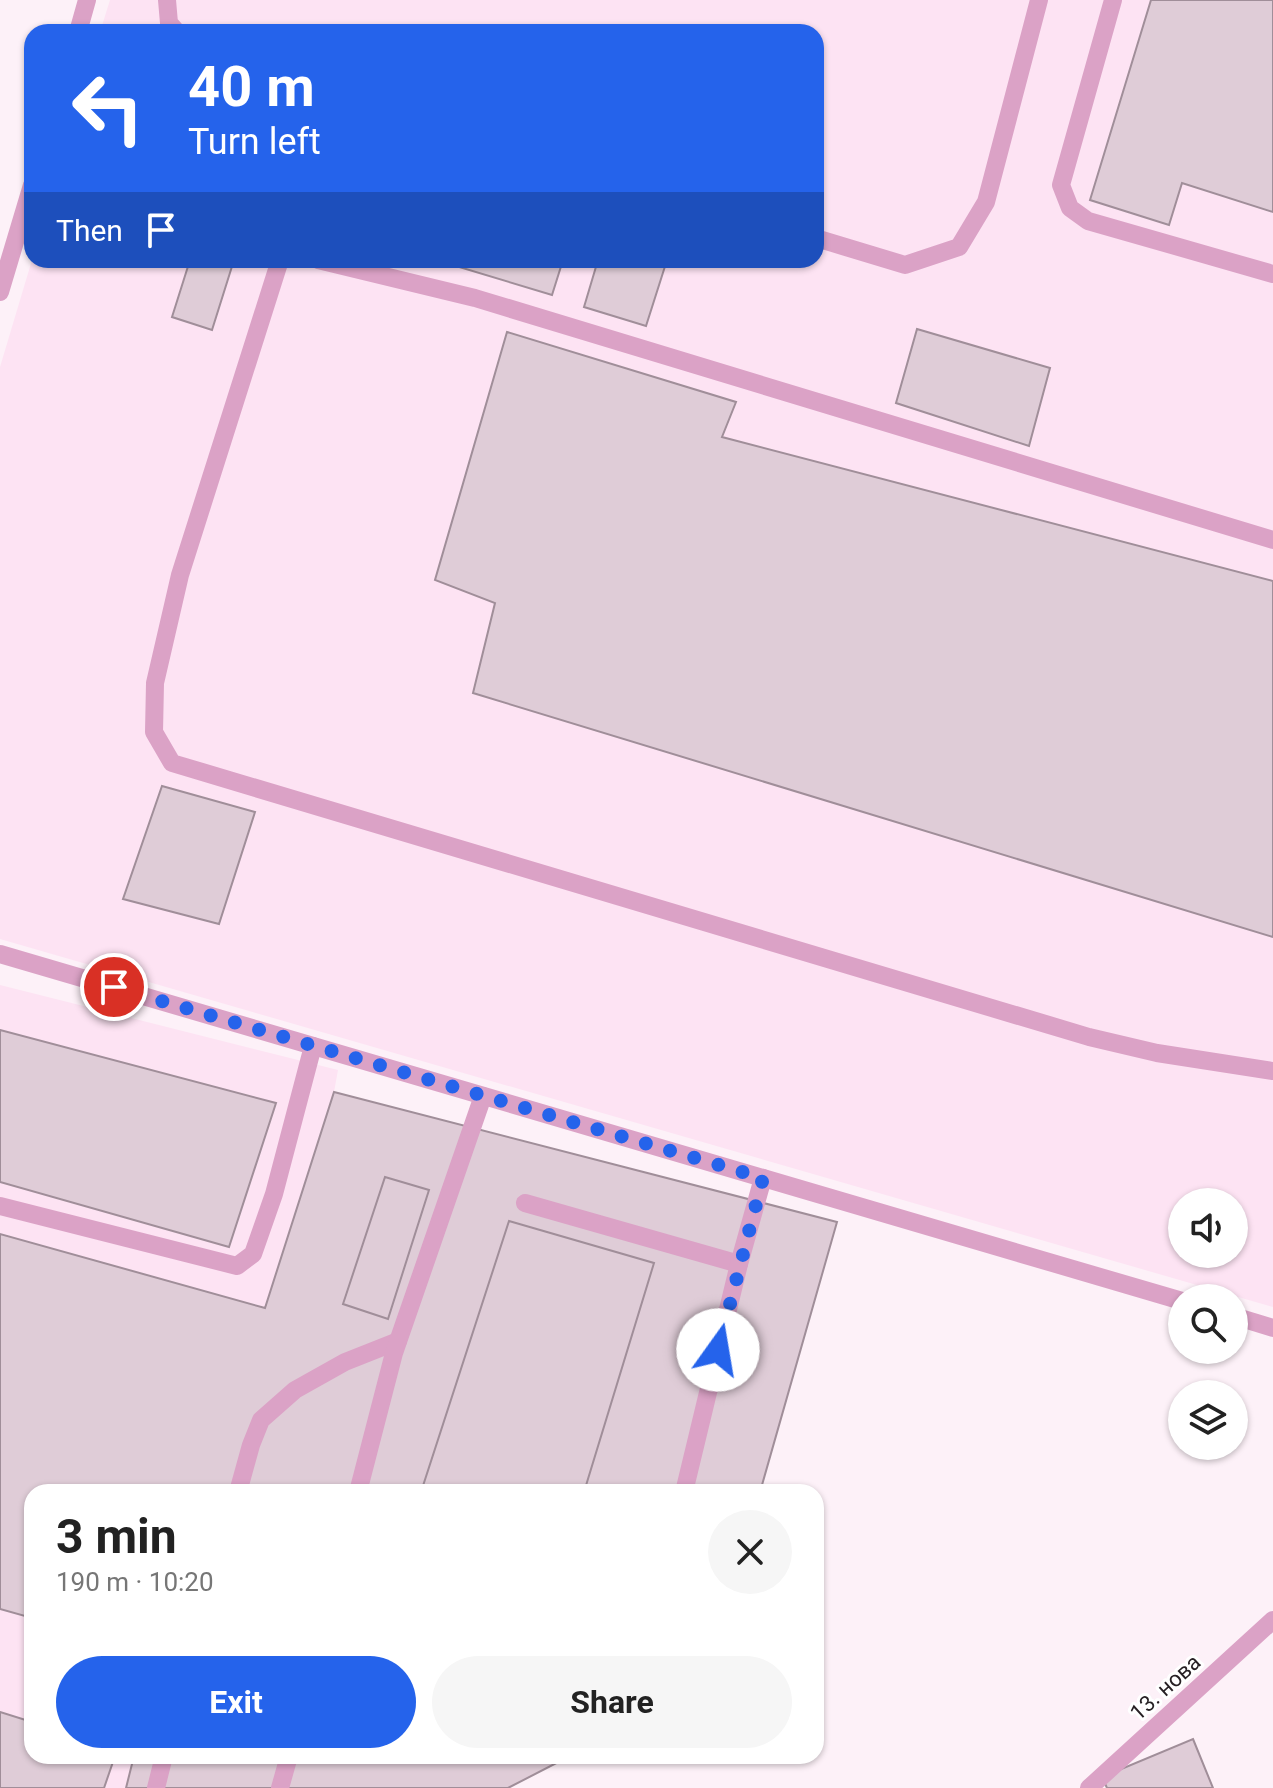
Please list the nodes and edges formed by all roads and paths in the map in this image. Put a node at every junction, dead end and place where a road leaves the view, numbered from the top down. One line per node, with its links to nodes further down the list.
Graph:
1 (87, 0): 5 (lane)
2 (167, 0): 6 (lane)
3 (1039, 0): 8 (lane)
4 (1113, 0): 11 (lane)
5 (80, 24)
6 (170, 24)
7 (24, 212): 12 (lane)
8 (824, 240)
9 (277, 268): 16 (lane)
10 (351, 268): 13 (lane)
11 (1273, 274)
12 (0, 292)
13 (1273, 540)
14 (0, 954): 15 (lane)
15 (313, 1046): 17 (lane); 20 (lane)
16 (1273, 1071)
17 (483, 1096): 18 (lane); 25 (lane)
18 (763, 1178): 21 (lane); 22 (lane)
19 (525, 1203): 21 (lane)
20 (0, 1206)
21 (739, 1264): 28 (lane)
22 (1168, 1297)
23 (1248, 1320): 24 (lane)
24 (1273, 1328)
25 (398, 1341): 26 (lane); 27 (lane)
26 (240, 1484)
27 (360, 1484)
28 (686, 1484)
29 (1273, 1620): 34 (lane, 13. нова)
30 (162, 1764): 32 (lane)
31 (287, 1764): 33 (lane)
32 (156, 1788)
33 (280, 1788)
34 (1089, 1788)

